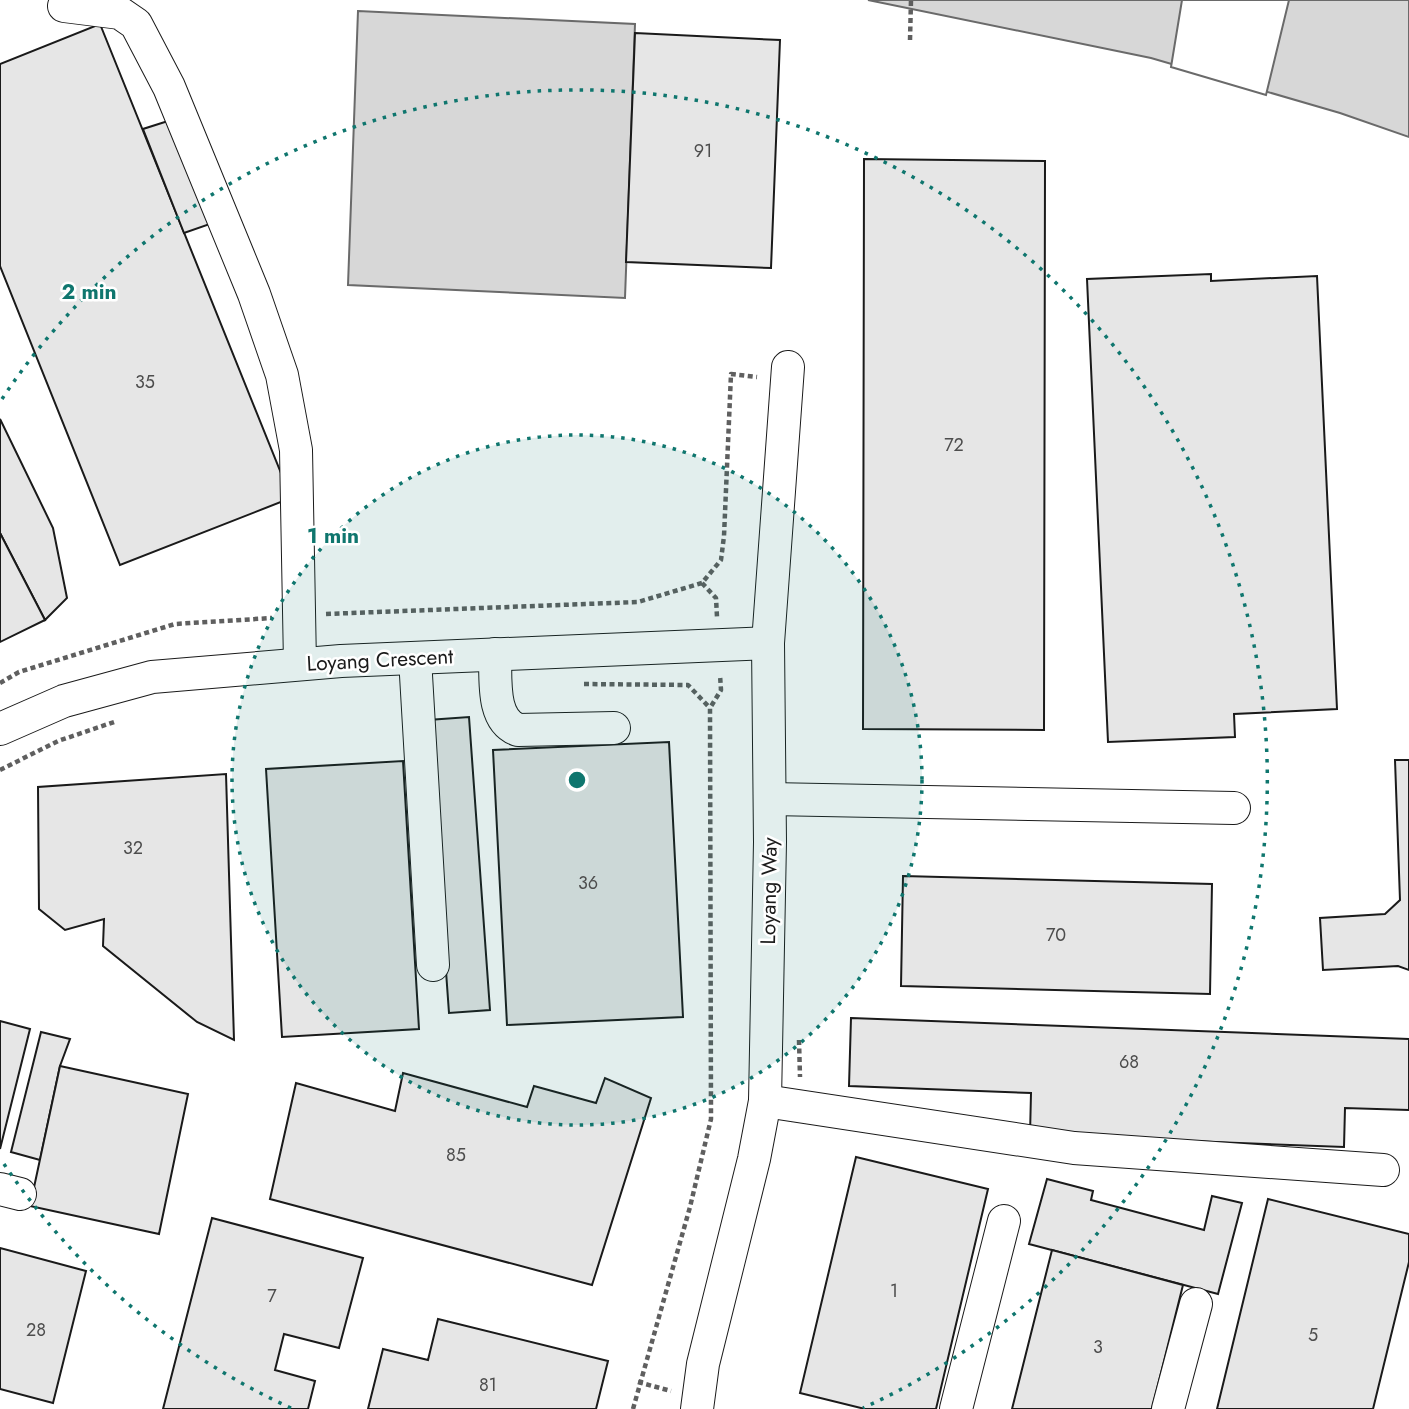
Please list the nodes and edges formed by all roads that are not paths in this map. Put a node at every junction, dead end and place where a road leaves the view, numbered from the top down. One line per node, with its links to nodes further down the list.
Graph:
1 (64, 6): 6 (street)
2 (788, 374): 3 (street, Loyang Way)
3 (768, 643): 4 (street, Loyang Crescent); 9 (street, Loyang Way)
4 (495, 654): 5 (street, Loyang Crescent); 7 (street)
5 (415, 658): 6 (street, Loyang Crescent); 11 (street)
6 (300, 664): 8 (street, Loyang Crescent)
7 (614, 728)
8 (0, 729)
9 (770, 799): 10 (street); 12 (street, Loyang Way)
10 (1234, 808)
11 (433, 965)
12 (765, 1101): 13 (street); 16 (street, Loyang Way)
13 (1383, 1170)
14 (1004, 1221): 17 (street)
15 (1196, 1304): 18 (street)
16 (697, 1409)
17 (956, 1409)
18 (1168, 1409)

